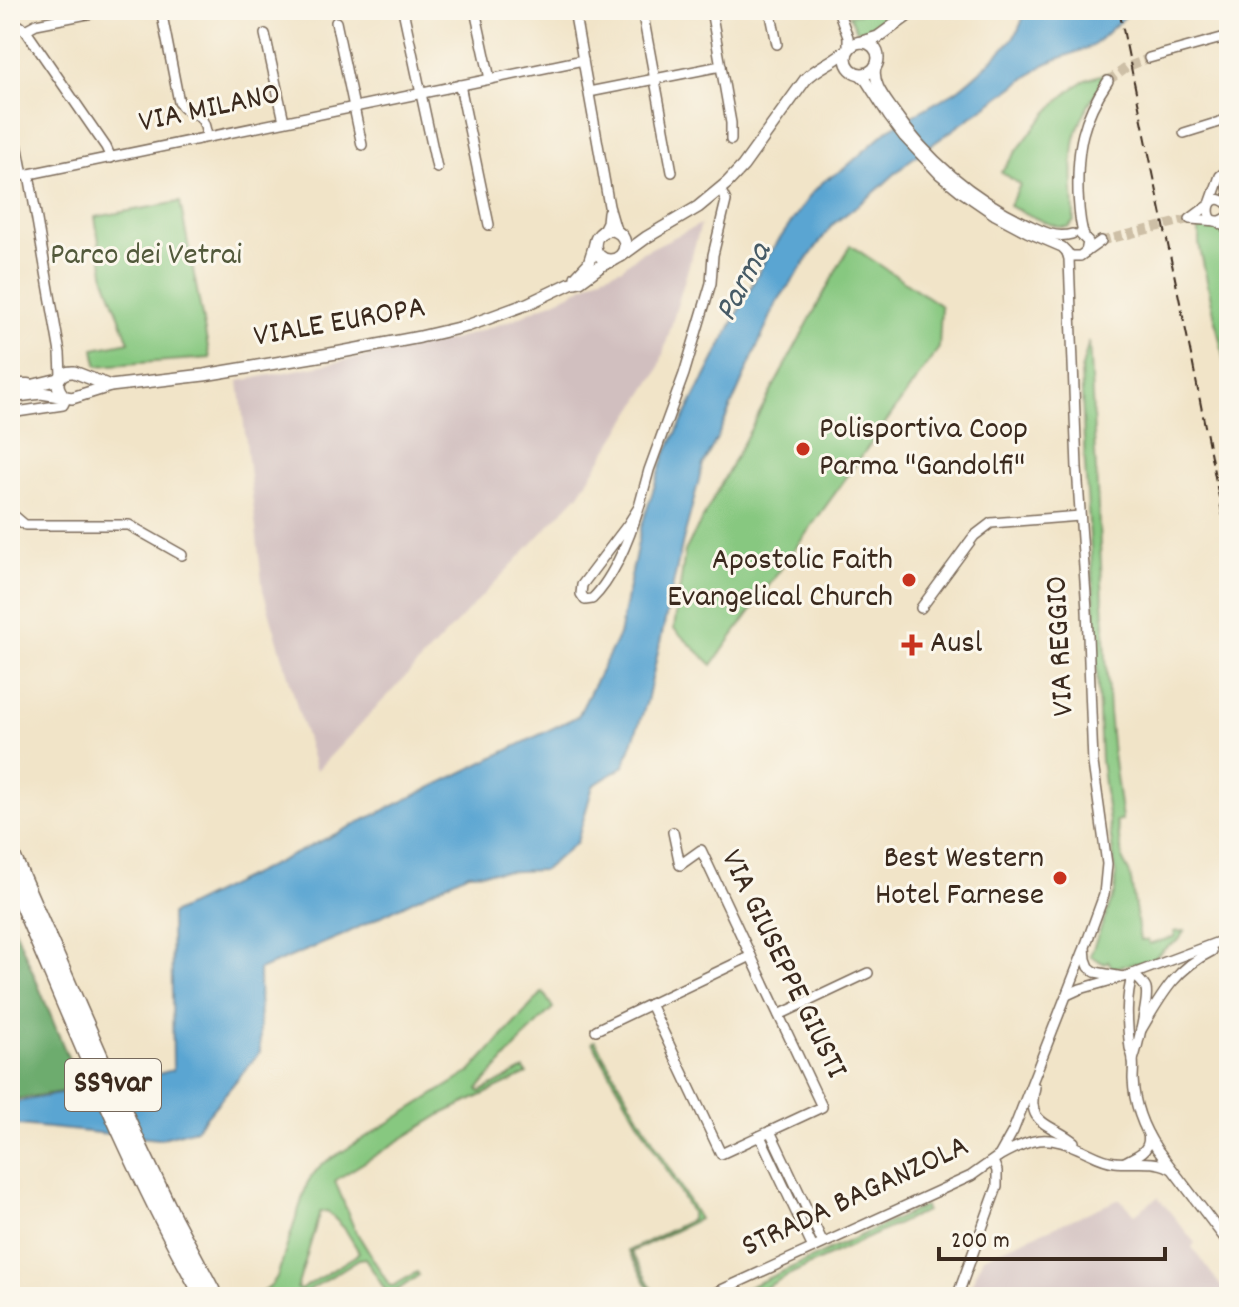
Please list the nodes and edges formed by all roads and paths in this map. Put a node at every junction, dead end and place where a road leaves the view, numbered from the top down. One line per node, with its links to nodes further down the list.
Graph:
1 (108, 10): 15 (street)
2 (161, 10): 37 (street)
3 (403, 10): 31 (street)
4 (475, 10): 25 (street)
5 (574, 10): 22 (street)
6 (642, 10): 26 (street)
7 (711, 10): 23 (street)
8 (770, 10): 19 (street)
9 (838, 10): 12 (street)
10 (915, 10): 14 (main road)
11 (336, 22): 33 (street)
12 (844, 24): 18 (street); 20 (street)
13 (10, 27): 15 (street)
14 (892, 28): 18 (main road); 24 (main road)
15 (25, 30): 40 (street)
16 (265, 34): 35 (street)
17 (1229, 36): 21 (street)
18 (862, 42): 20 (main road, VIALE EUROPA); 24 (main road)
19 (777, 44)
20 (848, 49): 24 (main road); 29 (main road, VIALE EUROPA)
21 (1149, 58)
22 (583, 60): 25 (street, VIA MILANO); 30 (street)
23 (721, 66): 26 (street); 38 (street)
24 (868, 72): 29 (main road, VIALE EUROPA); 48 (street)
25 (490, 79): 28 (street, VIA MILANO)
26 (654, 79): 30 (street); 43 (street)
27 (1108, 81): 57 (street, VIA REGGIO)
28 (460, 85): 31 (street, VIA MILANO); 54 (street)
29 (797, 91): 46 (main road, VIALE EUROPA)
30 (589, 92): 50 (street)
31 (421, 93): 33 (street, VIA MILANO); 41 (street)
32 (10, 107): 44 (street)
33 (354, 107): 35 (street, VIA MILANO); 39 (street)
34 (1229, 119): 36 (street)
35 (284, 121): 37 (street, VIA MILANO)
36 (1184, 133)
37 (207, 137): 40 (street, VIA MILANO)
38 (731, 140)
39 (362, 145)
40 (111, 158): 44 (street, VIA MILANO)
41 (437, 168)
42 (1229, 169): 47 (street); 49 (street)
43 (672, 172)
44 (26, 175): 45 (street, VIA MILANO); 65 (street)
45 (10, 178)
46 (720, 189): 58 (main road, VIALE EUROPA); 75 (street)
47 (1229, 193)
48 (980, 202): 57 (street); 60 (street)
49 (1210, 204): 51 (street); 53 (street); 53 (street)
50 (609, 205): 56 (street); 59 (street)
51 (1229, 205)
52 (1229, 216): 53 (street)
53 (1217, 221): 55 (street)
54 (489, 225)
55 (1229, 230)
56 (619, 233): 58 (main road); 59 (main road); 62 (main road)
57 (1079, 235): 60 (street, VIA REGGIO); 61 (street)
58 (647, 237): 62 (main road, VIALE EUROPA)
59 (598, 238): 62 (main road); 64 (main road, VIALE EUROPA)
60 (1067, 252): 61 (street); 63 (street, VIA REGGIO)
61 (1085, 253): 63 (street, VIA REGGIO)
62 (618, 258): 64 (main road, VIALE EUROPA)
63 (1070, 281): 77 (street, VIA REGGIO)
64 (571, 283): 69 (main road, VIALE EUROPA)
65 (60, 353): 66 (street); 67 (street)
66 (77, 373): 67 (main road); 69 (main road); 71 (main road)
67 (60, 377): 68 (main road); 72 (main road)
68 (29, 386): 70 (highway)
69 (110, 386): 71 (main road, VIALE EUROPA)
70 (10, 388)
71 (80, 394): 72 (main road)
72 (65, 396): 73 (main road); 74 (street)
73 (10, 397)
74 (10, 413)
75 (641, 501): 75 (street)
76 (10, 506): 78 (street)
77 (1080, 516): 79 (street); 84 (street, VIA REGGIO)
78 (182, 555)
79 (921, 608)
80 (673, 832): 85 (street, VIA GIUSEPPE GIUSTI)
81 (10, 849): 82 (highway)
82 (14, 873): 104 (highway, SS9var); 105 (highway, SS9var)
83 (1229, 941): 87 (street); 92 (street)
84 (1085, 947): 87 (street); 88 (street, STRADA BAGANZOLA)
85 (751, 956): 89 (street); 90 (street, VIA GIUSEPPE GIUSTI)
86 (868, 973): 90 (street)
87 (1128, 976): 88 (street); 92 (street); 93 (street)
88 (1067, 995): 94 (street, STRADA BAGANZOLA)
89 (650, 1004): 91 (street); 95 (street)
90 (779, 1015): 95 (street, VIA GIUSEPPE GIUSTI)
91 (596, 1030)
92 (1141, 1030): 93 (street)
93 (1133, 1060): 96 (street)
94 (1038, 1064): 97 (street); 98 (street, STRADA BAGANZOLA)
95 (765, 1133): 101 (street); 103 (street)
96 (1147, 1133): 99 (street); 100 (street)
97 (1084, 1151): 98 (street); 99 (street)
98 (996, 1159): 101 (street, STRADA BAGANZOLA); 107 (street)
99 (1121, 1163): 100 (street)
100 (1175, 1173): 102 (street)
101 (823, 1243): 103 (street, STRADA BAGANZOLA)
102 (1229, 1244)
103 (813, 1248): 106 (street, STRADA BAGANZOLA)
104 (203, 1297)
105 (216, 1297)
106 (706, 1297)
107 (957, 1297)

